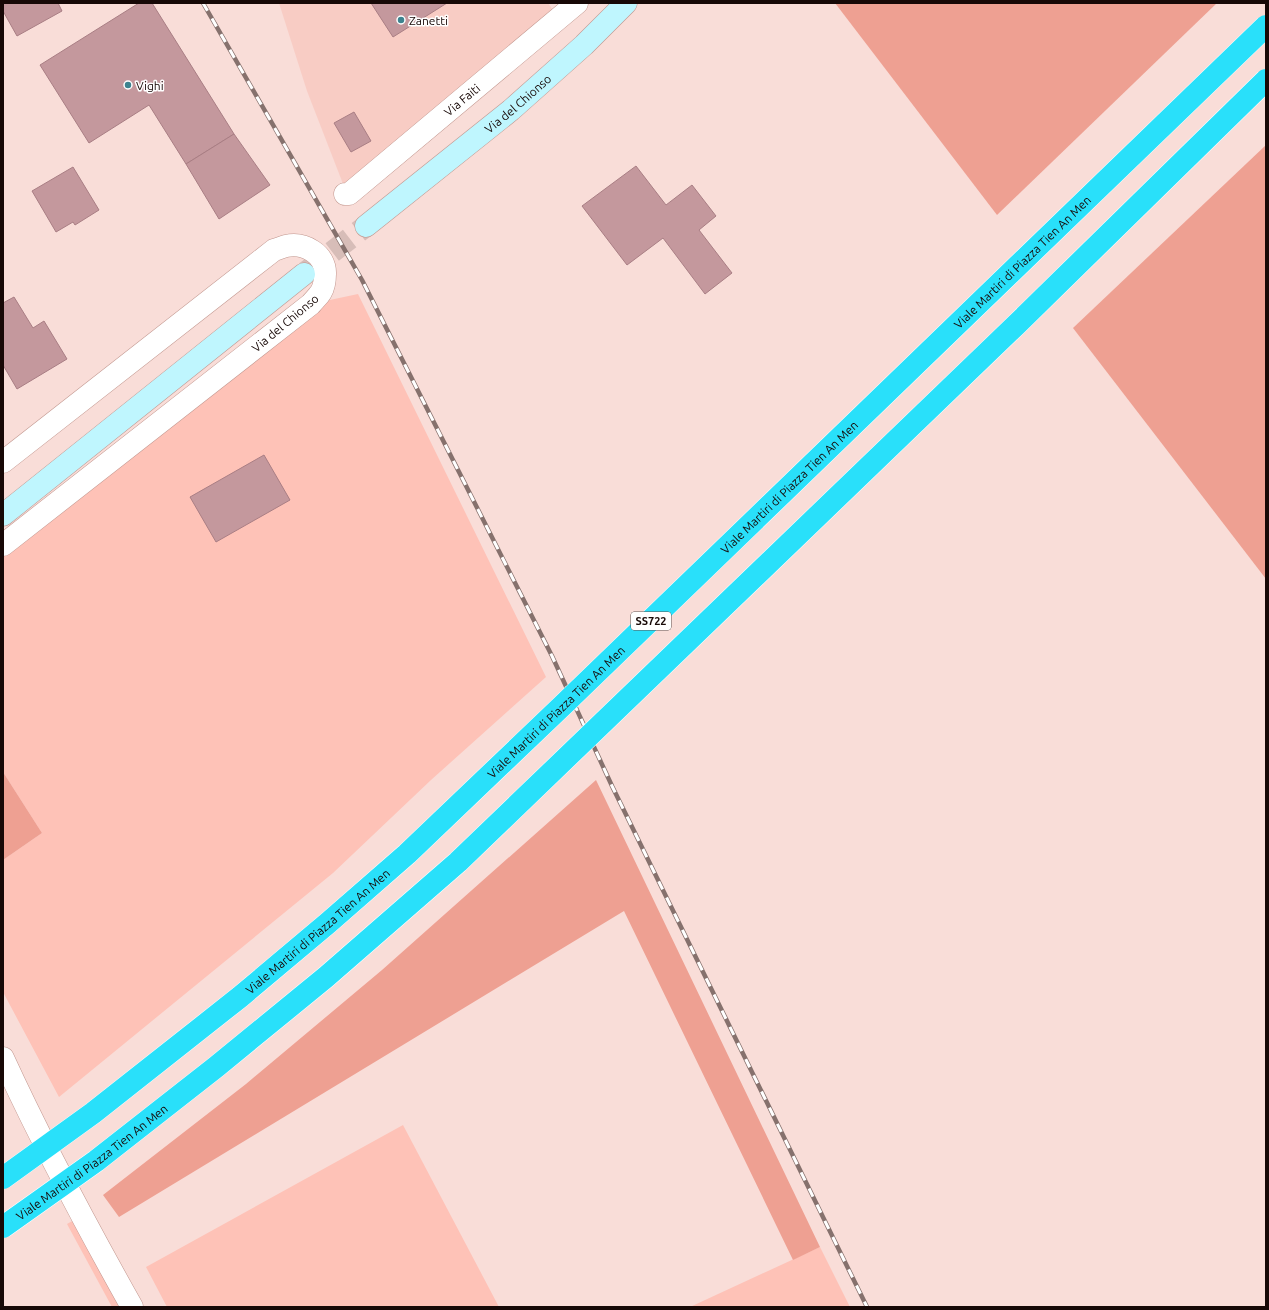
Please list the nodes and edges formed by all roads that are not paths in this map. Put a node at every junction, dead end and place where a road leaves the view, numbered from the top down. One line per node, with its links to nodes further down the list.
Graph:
1 (577, 3): 5 (street, Via Faiti)
2 (626, 3): 6 (main road, Via del Chionso)
3 (1266, 26): 12 (highway, Viale Martiri di Piazza Tien An Men / SS722, bridge)
4 (1266, 80): 13 (highway, Viale Martiri di Piazza Tien An Men, bridge)
5 (345, 194)
6 (366, 226)
7 (304, 274): 9 (main road)
8 (3, 462): 10 (street, Via del Chionso)
9 (3, 514)
10 (3, 545)
11 (3, 1058): 14 (street)
12 (3, 1178)
13 (3, 1227)
14 (132, 1307)

